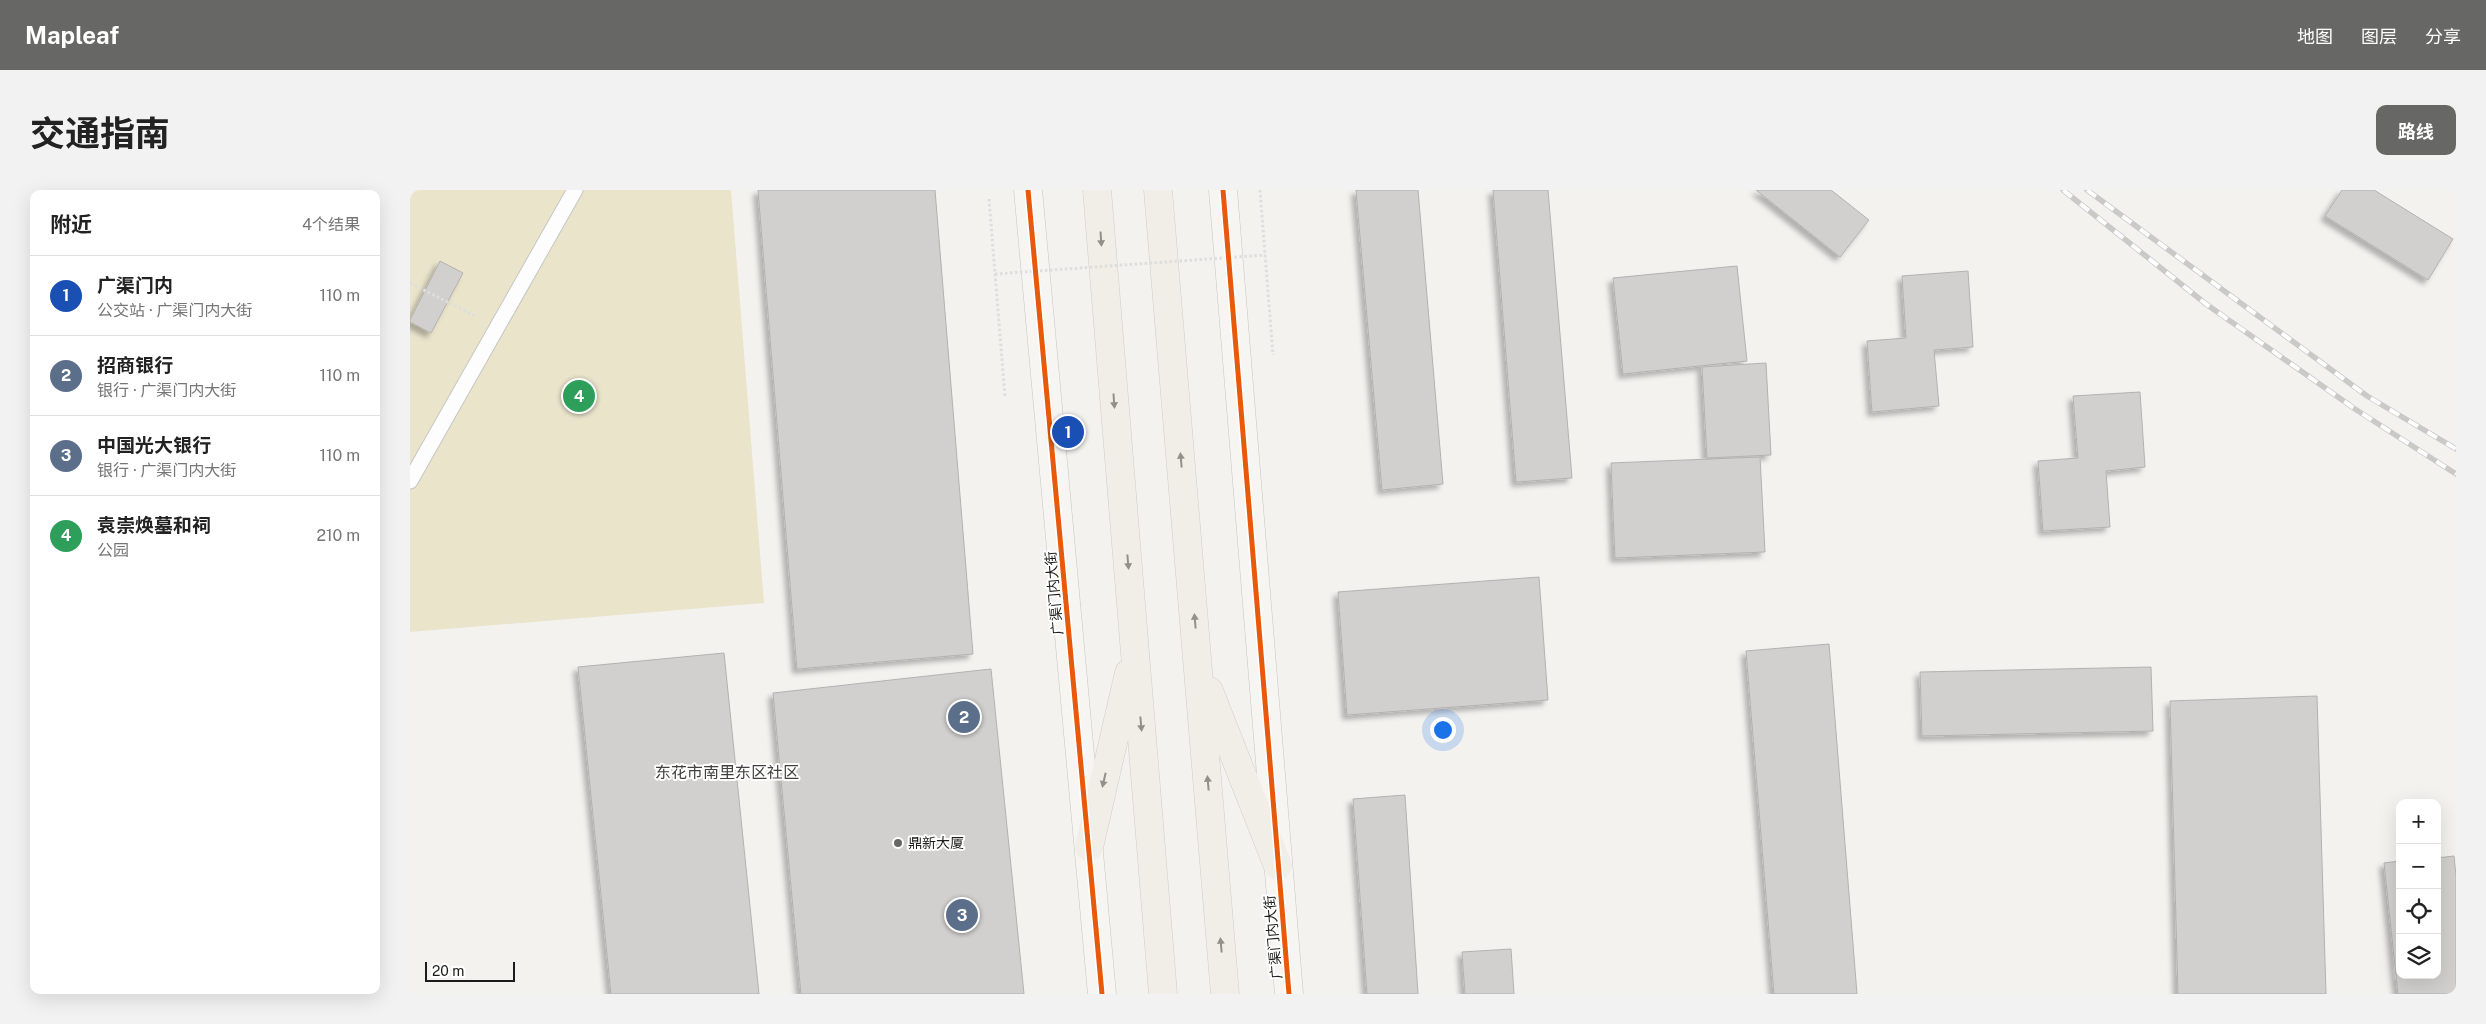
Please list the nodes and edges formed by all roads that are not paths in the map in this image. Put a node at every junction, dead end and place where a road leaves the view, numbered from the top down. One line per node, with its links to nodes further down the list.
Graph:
1 (575, 190): 6 (lane)
2 (1028, 190): 9 (street, 广渠门内大街)
3 (1097, 190): 7 (main road, one-way to 7)
4 (1158, 190): 8 (main road, one-way to 4)
5 (1223, 190): 10 (street, 广渠门内大街)
6 (410, 481)
7 (1135, 647): 9 (main road, one-way to 9); 12 (main road, one-way to 12)
8 (1199, 664): 10 (main road); 13 (main road, one-way to 8)
9 (1089, 848): 11 (street, 广渠门内大街)
10 (1278, 866): 14 (street, 广渠门内大街)
11 (1102, 994)
12 (1163, 994)
13 (1225, 994)
14 (1288, 994)

